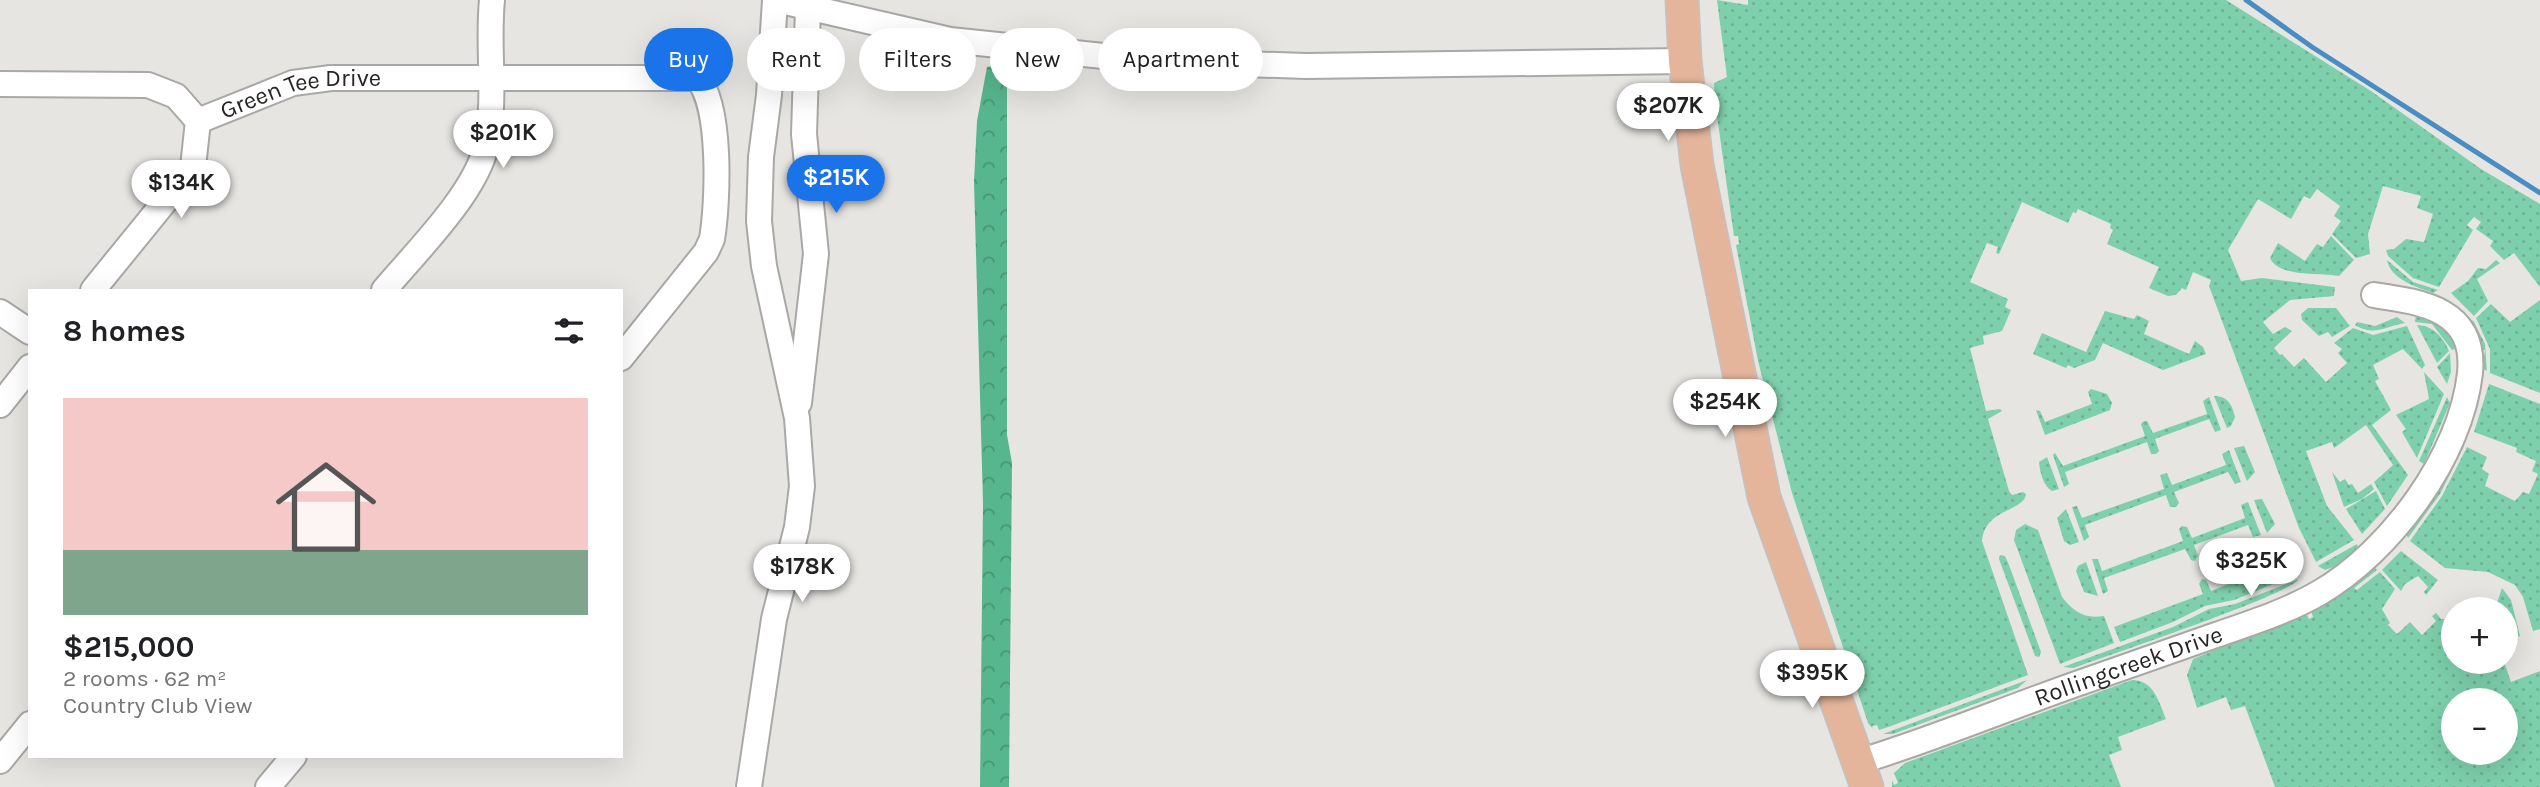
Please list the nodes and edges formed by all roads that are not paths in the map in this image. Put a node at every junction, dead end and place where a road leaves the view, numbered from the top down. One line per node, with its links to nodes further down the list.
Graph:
1 (492, 0): 6 (street)
2 (776, 0): 4 (street); 17 (street)
3 (1682, 0): 5 (main road)
4 (808, 8): 5 (street); 17 (street)
5 (1685, 61): 21 (main road)
6 (490, 77): 8 (street, Green Tee Drive); 10 (street); 14 (street, Green Tee Drive)
7 (0, 84): 8 (street, Green Tee Drive)
8 (198, 121): 9 (street)
9 (94, 289)
10 (385, 289)
11 (2374, 295): 21 (street, Rollingcreek Drive)
12 (0, 312): 13 (street)
13 (28, 331)
14 (623, 356)
15 (28, 370): 16 (street)
16 (0, 405)
17 (797, 418): 23 (street)
18 (28, 726): 20 (street)
19 (292, 758): 22 (street)
20 (0, 761)
21 (1862, 774)
22 (268, 787)
23 (749, 787)

